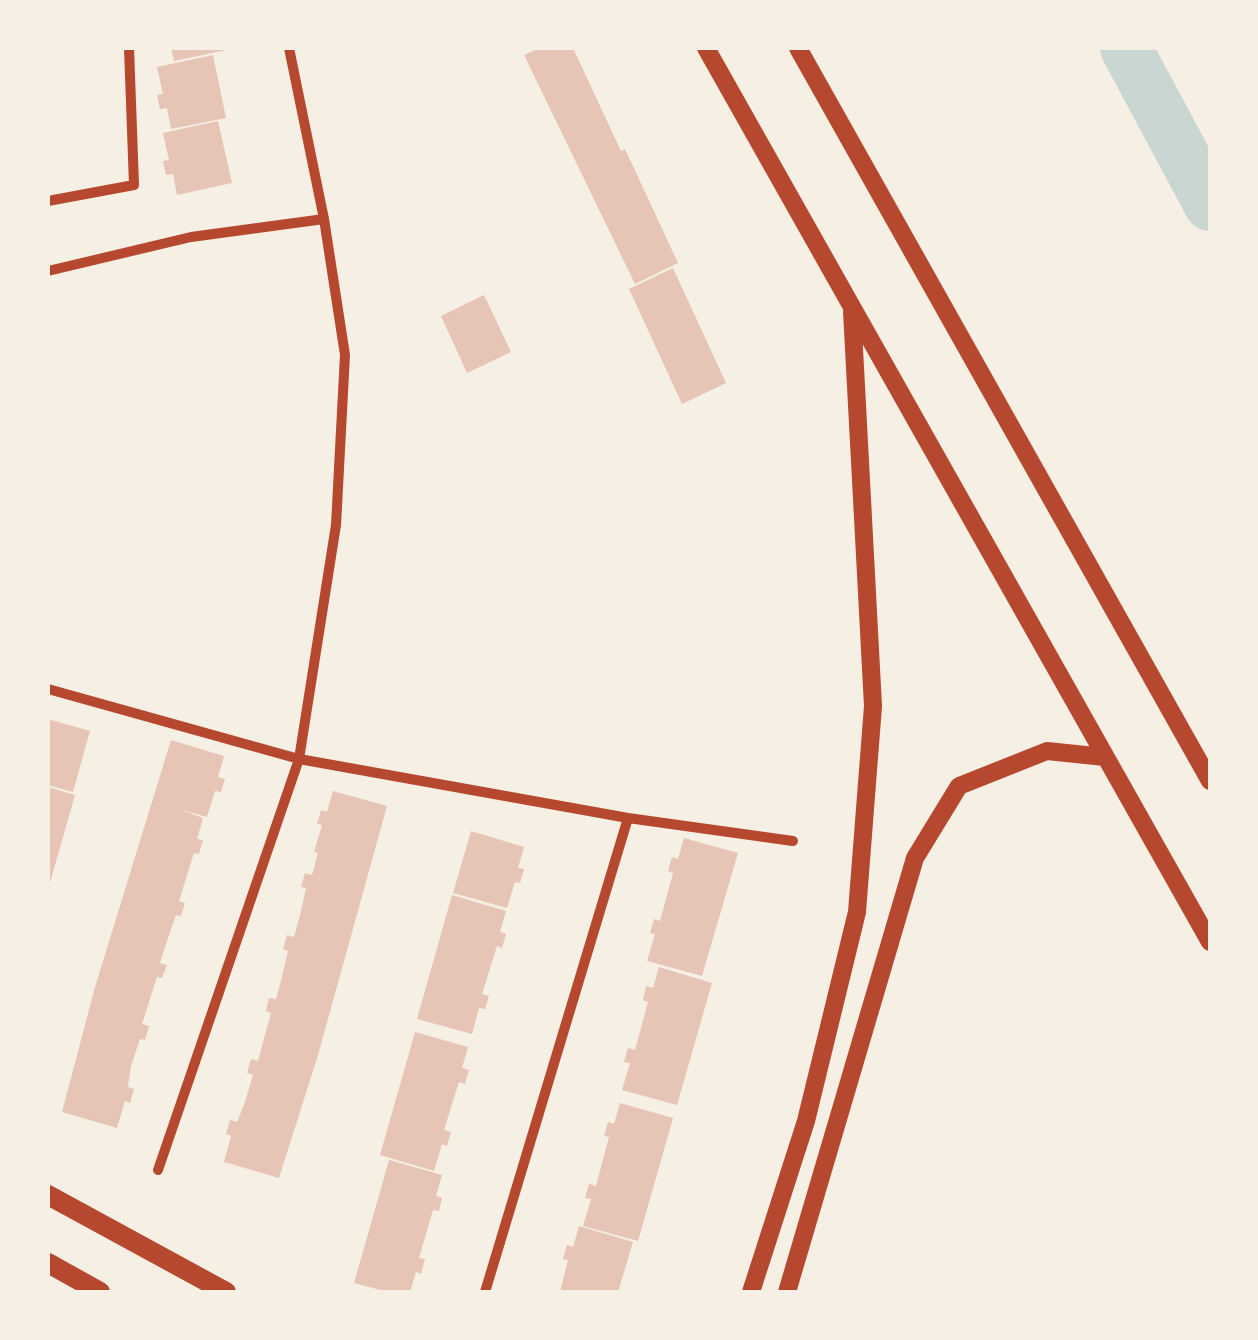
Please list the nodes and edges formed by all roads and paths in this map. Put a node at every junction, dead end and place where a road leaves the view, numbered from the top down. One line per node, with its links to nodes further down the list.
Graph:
1 (129, 48): 5 (street)
2 (289, 48): 6 (street)
3 (706, 48): 8 (street)
4 (798, 48): 12 (street)
5 (48, 201)
6 (324, 219): 7 (street); 11 (street)
7 (48, 272)
8 (852, 306): 10 (street); 22 (street)
9 (48, 688): 11 (street)
10 (1106, 757): 15 (street); 23 (street)
11 (299, 759): 13 (street); 16 (street)
12 (1210, 782)
13 (628, 818): 14 (street); 21 (street)
14 (793, 841)
15 (1210, 942)
16 (158, 1170)
17 (48, 1195): 20 (main road)
18 (48, 1264): 19 (main road)
19 (100, 1292)
20 (226, 1292)
21 (484, 1292)
22 (751, 1292)
23 (788, 1292)

